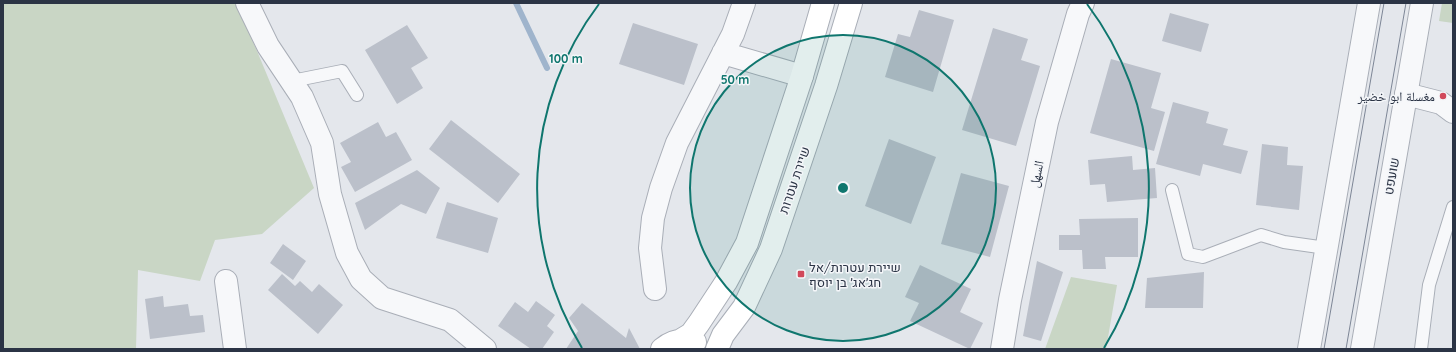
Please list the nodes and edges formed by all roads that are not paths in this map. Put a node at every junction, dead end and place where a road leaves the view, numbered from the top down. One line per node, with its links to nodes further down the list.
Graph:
1 (247, 3): 10 (street)
2 (744, 3): 8 (street)
3 (823, 3): 9 (main road, שיירת עטרות)
4 (851, 3): 23 (main road, שיירת עטרות)
5 (1083, 3): 24 (street, السهل)
6 (1369, 3): 16 (street)
7 (1422, 3): 11 (street, שועפט)
8 (723, 53): 9 (street); 18 (street)
9 (802, 76): 19 (main road, שיירת עטרות)
10 (292, 81): 12 (lane); 21 (street)
11 (1406, 94): 13 (street); 26 (street, שועפט)
12 (357, 95)
13 (1453, 112)
14 (1172, 190): 16 (lane)
15 (1453, 207): 27 (lane)
16 (1326, 248): 25 (street)
17 (226, 281): 20 (street)
18 (655, 289)
19 (672, 345): 22 (main road)
20 (235, 349)
21 (485, 349)
22 (706, 349)
23 (717, 349)
24 (1002, 349)
25 (1309, 349)
26 (1362, 349)
27 (1421, 349)

